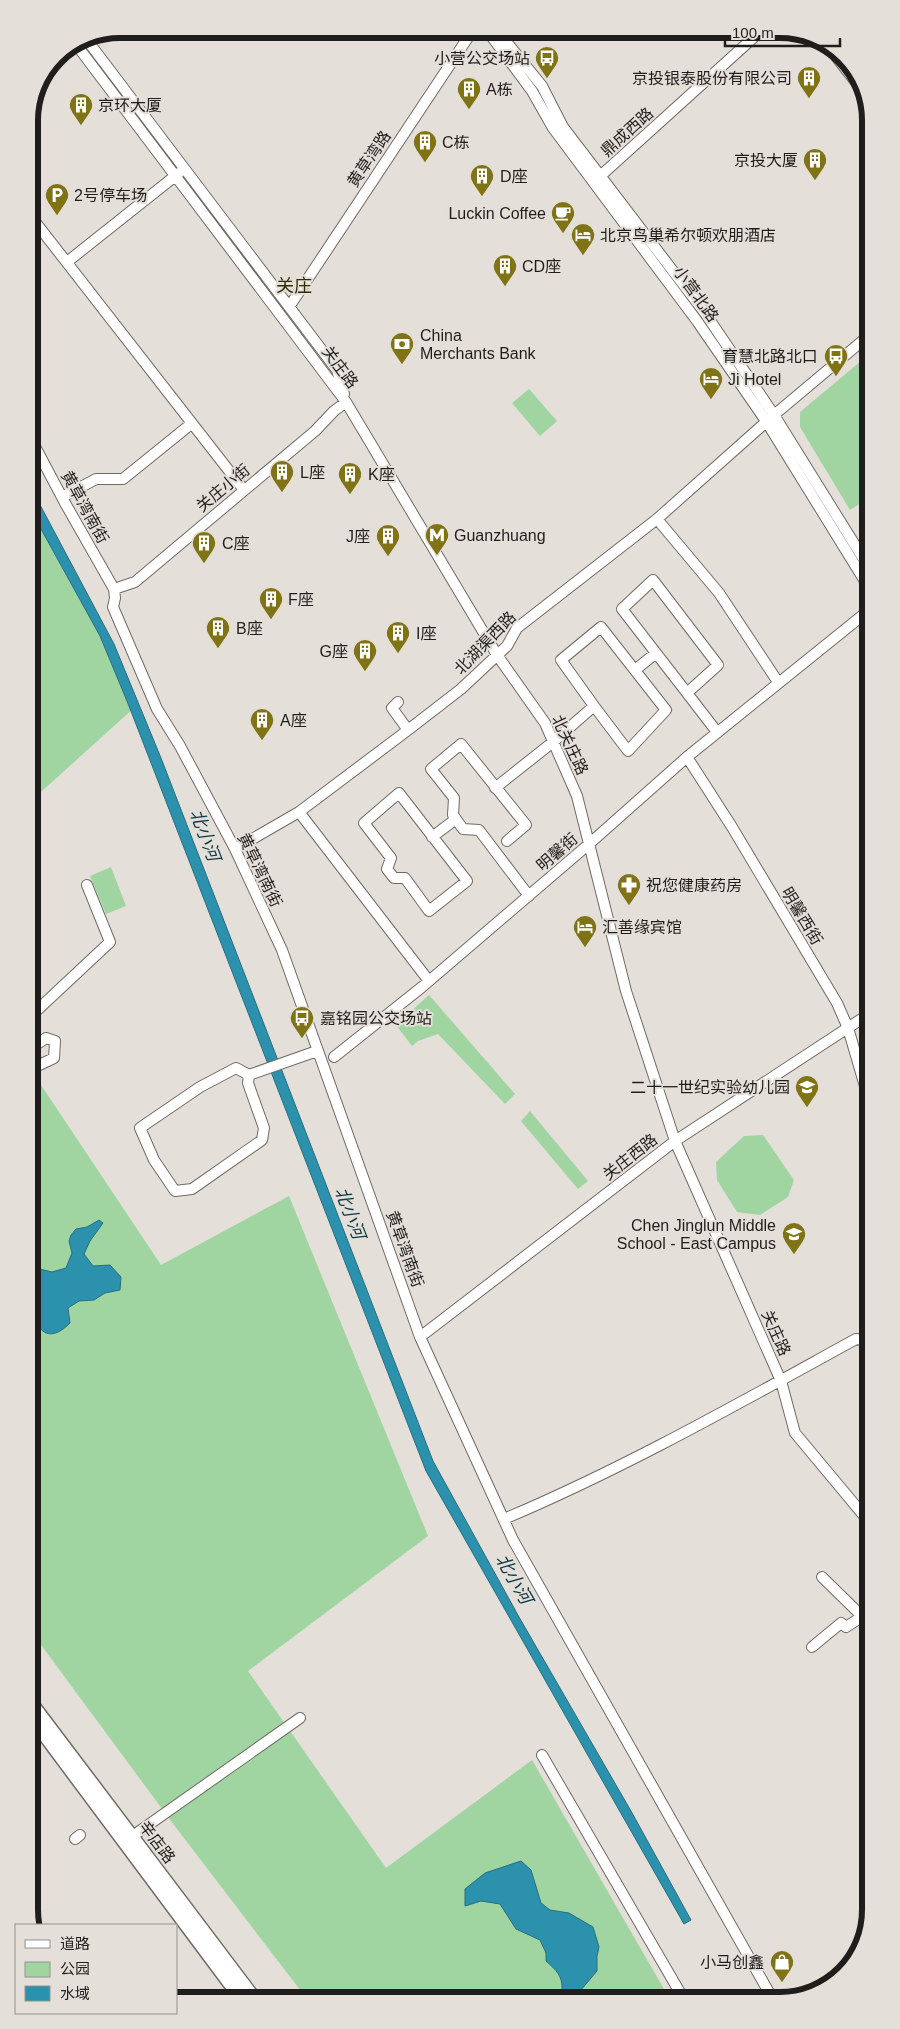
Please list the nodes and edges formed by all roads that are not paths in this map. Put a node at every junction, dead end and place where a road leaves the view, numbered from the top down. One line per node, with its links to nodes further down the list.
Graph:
1 (468, 38): 12 (street, 黄草湾路)
2 (493, 38): 9 (street, 小营北路)
3 (503, 38): 9 (street, 小营北路)
4 (753, 38): 9 (street, 鼎成西路)
5 (90, 44): 7 (street, 关庄路)
6 (80, 49): 8 (street, 关庄路)
7 (184, 169): 8 (street); 12 (street, 关庄路)
8 (176, 176): 11 (street); 14 (street, 关庄路)
9 (597, 179): 15 (street, 小营北路)
10 (38, 228): 11 (street)
11 (67, 262): 16 (street)
12 (289, 307): 14 (street, 关庄路)
13 (862, 340): 15 (street, 北湖渠西路)
14 (346, 402): 18 (street, 关庄小街); 26 (street, 北关庄路)
15 (770, 418): 20 (street, 北湖渠西路); 21 (street, 小营北路); 22 (street, 小营北路)
16 (192, 424): 18 (street); 19 (street)
17 (38, 452): 19 (street, 黄草湾南街)
18 (244, 490): 23 (street, 关庄小街)
19 (62, 497): 23 (street, 黄草湾南街)
20 (656, 519): 26 (street, 北湖渠西路); 28 (street)
21 (862, 557)
22 (862, 576)
23 (114, 589): 42 (street, 黄草湾南街)
24 (862, 616): 28 (street, 明馨街)
25 (656, 653): 27 (street); 29 (street); 29 (street)
26 (497, 655): 32 (street, 北湖渠西路); 34 (street, 北关庄路)
27 (635, 670): 31 (street); 31 (street)
28 (778, 682): 33 (street, 明馨街)
29 (687, 693): 33 (street)
30 (398, 702): 32 (street)
31 (594, 706): 34 (street)
32 (408, 730): 37 (street, 北湖渠西路)
33 (717, 732): 35 (street, 明馨街)
34 (553, 742): 36 (street); 41 (street, 北关庄路)
35 (688, 757): 41 (street, 明馨街); 48 (street, 明馨西街)
36 (495, 788): 38 (street); 40 (street)
37 (299, 812): 42 (street, 北湖渠西路); 45 (street)
38 (456, 819): 39 (street); 44 (street)
39 (432, 837): 39 (street)
40 (507, 841)
41 (589, 844): 44 (street, 明馨街); 55 (street, 北关庄路)
42 (235, 849): 50 (street, 黄草湾南街)
43 (87, 885): 46 (street)
44 (529, 896): 45 (street, 明馨街)
45 (429, 981): 51 (street, 明馨街)
46 (38, 1009)
47 (862, 1019): 48 (street, 关庄西路)
48 (848, 1028): 54 (street, 明馨西街); 55 (street, 关庄西路)
49 (38, 1043): 52 (street)
50 (317, 1051): 53 (street); 56 (street, 黄草湾南街)
51 (334, 1057)
52 (38, 1066)
53 (249, 1075): 53 (street)
54 (862, 1076)
55 (675, 1141): 56 (street, 关庄西路); 58 (street, 关庄路)
56 (420, 1337): 60 (street, 黄草湾南街)
57 (862, 1340): 58 (street)
58 (780, 1381): 59 (street, 关庄路); 60 (street)
59 (862, 1513)
60 (504, 1519): 72 (street, 黄草湾南街)
61 (822, 1577): 62 (street)
62 (862, 1616): 63 (street)
63 (812, 1646)
64 (38, 1712): 68 (main road, 辛店路)
65 (300, 1718): 68 (street)
66 (38, 1726): 68 (main road, 辛店路)
67 (542, 1754): 71 (street)
68 (128, 1840): 69 (main road, 辛店路); 70 (main road, 辛店路)
69 (235, 1991)
70 (249, 1991)
71 (680, 1992)
72 (769, 1992)

